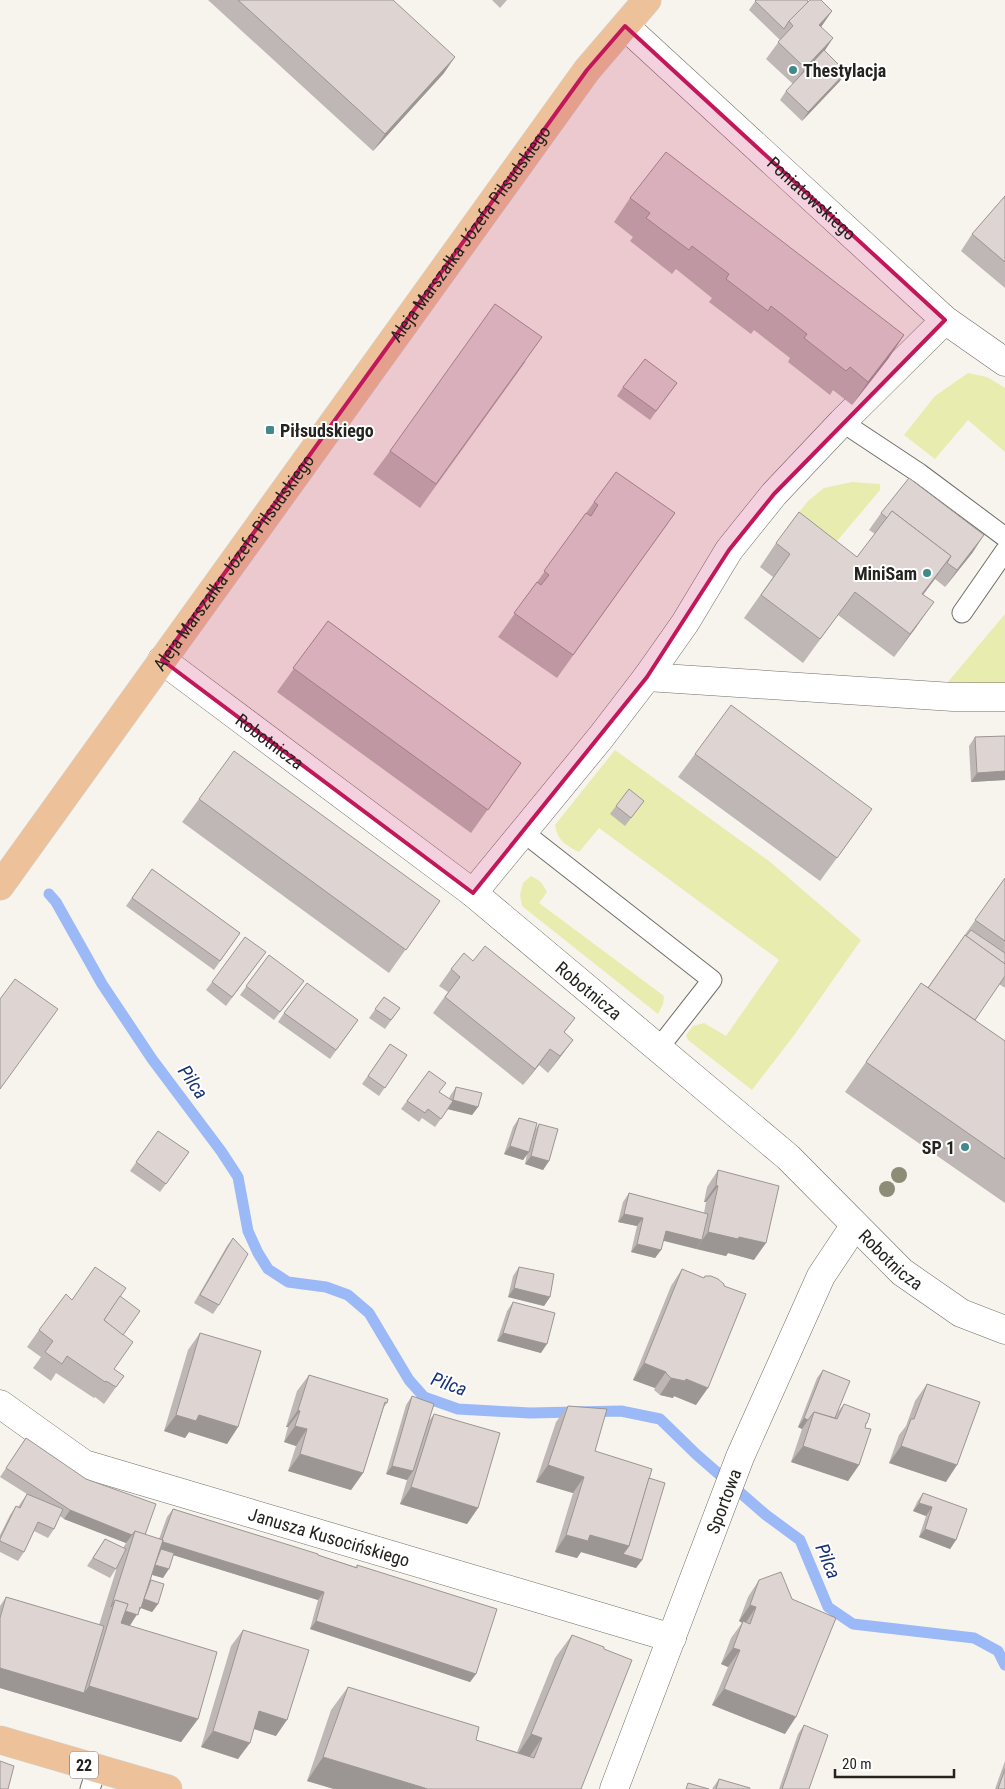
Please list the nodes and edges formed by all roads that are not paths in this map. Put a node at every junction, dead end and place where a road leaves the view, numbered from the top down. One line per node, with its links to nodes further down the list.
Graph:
1 (647, 0): 2 (main road, Aleja Marszałka Józefa Piłsudskiego)
2 (625, 26): 3 (street, Poniatowskiego); 9 (main road, Aleja Marszałka Józefa Piłsudskiego)
3 (945, 320): 4 (street, Poniatowskiego); 5 (street)
4 (1005, 362)
5 (842, 422): 6 (lane); 10 (street)
6 (1005, 537)
7 (1005, 551): 8 (lane)
8 (962, 613)
9 (162, 660): 13 (main road, Aleja Marszałka Józefa Piłsudskiego); 14 (street, Robotnicza)
10 (647, 677): 11 (street); 12 (street)
11 (1005, 697)
12 (523, 832): 14 (street); 15 (lane)
13 (0, 886)
14 (473, 893): 15 (street, Robotnicza)
15 (658, 1049): 16 (street, Robotnicza)
16 (855, 1225): 17 (street, Robotnicza); 19 (street, Sportowa)
17 (1005, 1330)
18 (0, 1404): 19 (street, Janusza Kusocińskiego)
19 (672, 1638): 23 (street, Sportowa)
20 (0, 1740): 21 (main road, 22)
21 (93, 1779): 22 (main road, 22)
22 (168, 1789)
23 (614, 1789)

